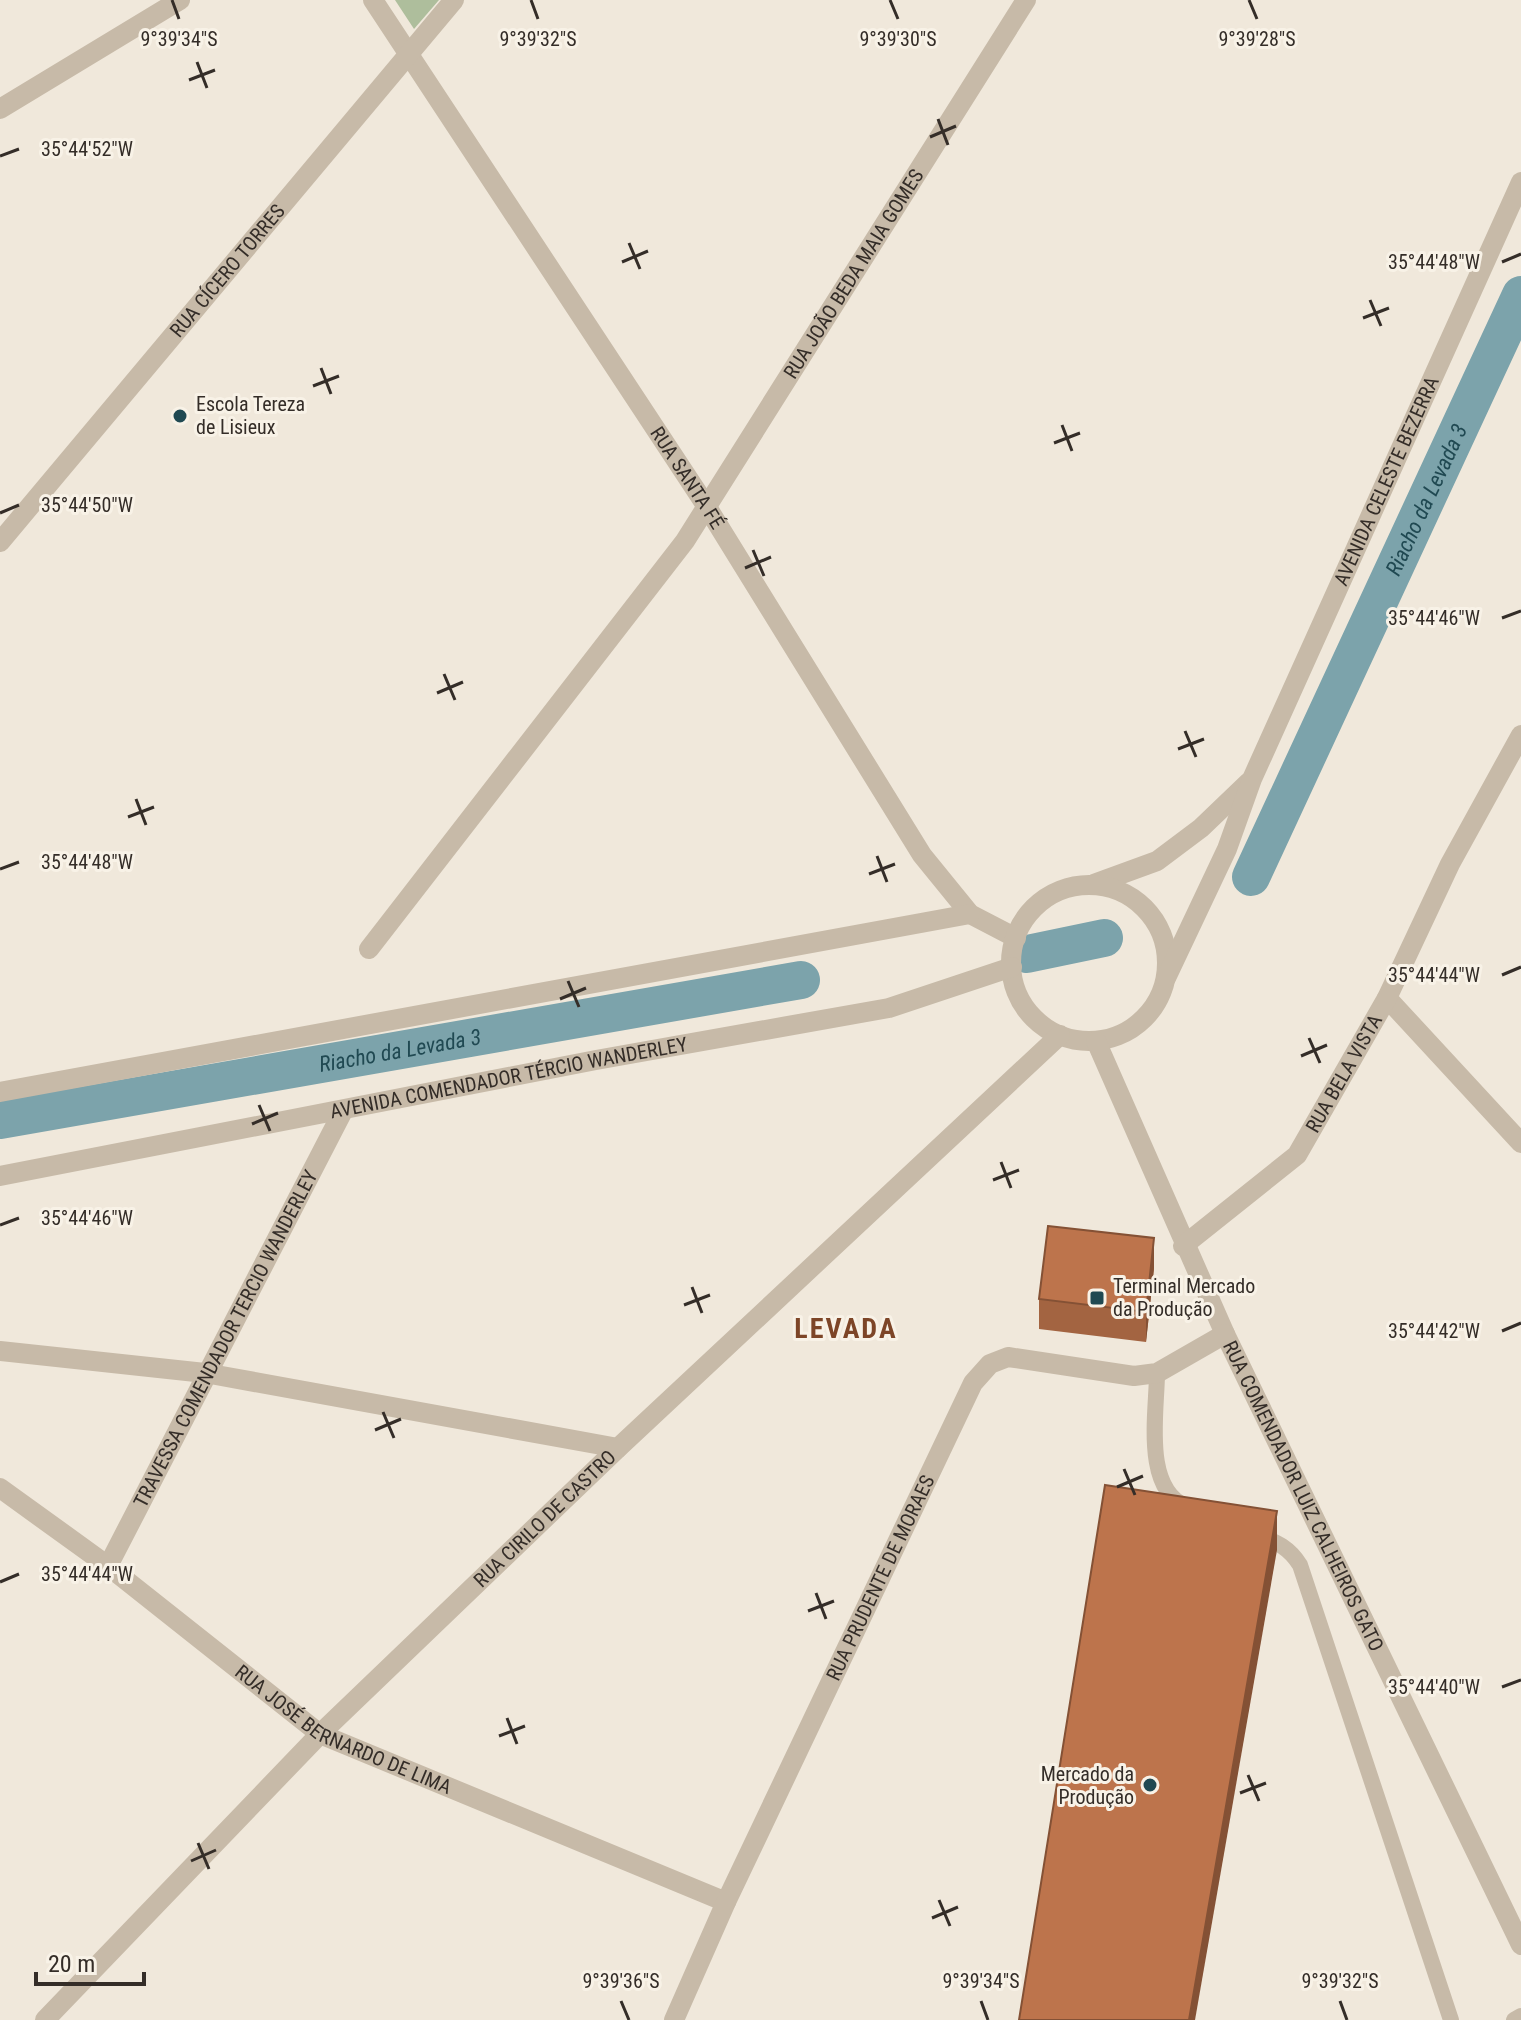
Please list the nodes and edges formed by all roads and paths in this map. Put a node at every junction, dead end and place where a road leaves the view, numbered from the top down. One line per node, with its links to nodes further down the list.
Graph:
1 (180, 0): 6 (street)
2 (373, 0): 5 (street, RUA SANTA FÉ)
3 (454, 0): 5 (street, RUA CÍCERO TORRES)
4 (1026, 0): 8 (street, RUA JOÃO BEDA MAIA GOMES)
5 (406, 54): 8 (street, RUA SANTA FÉ); 9 (street, RUA CÍCERO TORRES)
6 (0, 109)
7 (1521, 182): 11 (street, AVENIDA CELESTE BEZERRA)
8 (707, 507): 13 (street, RUA SANTA FÉ); 15 (street, RUA JOÃO BEDA MAIA GOMES)
9 (0, 542)
10 (1521, 735): 18 (street, RUA BELA VISTA)
11 (1252, 779): 12 (street, AVENIDA CELESTE BEZERRA); 17 (street, AVENIDA CELESTE BEZERRA)
12 (1093, 885): 14 (street); 17 (street)
13 (970, 914): 14 (street, RUA SANTA FÉ); 21 (street)
14 (1016, 938): 16 (street)
15 (369, 949)
16 (1012, 967): 19 (street); 22 (street, AVENIDA COMENDADOR TÉRCIO WANDERLEY)
17 (1166, 978): 20 (street)
18 (1387, 998): 23 (street); 25 (street, RUA BELA VISTA)
19 (1060, 1035): 20 (street); 30 (street, RUA CIRILO DE CASTRO)
20 (1096, 1041): 25 (street, RUA COMENDADOR LUIZ CALHEIROS GATO)
21 (0, 1092)
22 (343, 1111): 24 (street, AVENIDA COMENDADOR TÉRCIO WANDERLEY); 28 (street, TRAVESSA COMENDADOR TERCIO WANDERLEY)
23 (1517, 1129)
24 (0, 1176)
25 (1183, 1246): 26 (street, RUA COMENDADOR LUIZ CALHEIROS GATO)
26 (1225, 1334): 29 (street, RUA PRUDENTE DE MORAES); 37 (street, RUA COMENDADOR LUIZ CALHEIROS GATO)
27 (0, 1351): 28 (street)
28 (205, 1373): 30 (street); 34 (street, TRAVESSA COMENDADOR TERCIO WANDERLEY)
29 (1157, 1373): 32 (lane); 36 (street, RUA PRUDENTE DE MORAES)
30 (618, 1448): 35 (street, RUA CIRILO DE CASTRO)
31 (0, 1488): 34 (street, RUA JOSÉ BERNARDO DE LIMA)
32 (1209, 1515)
33 (1238, 1527): 41 (lane)
34 (108, 1566): 35 (street, RUA JOSÉ BERNARDO DE LIMA)
35 (320, 1734): 36 (street, RUA JOSÉ BERNARDO DE LIMA); 39 (street, RUA CIRILO DE CASTRO)
36 (726, 1902): 40 (street, RUA PRUDENTE DE MORAES)
37 (1521, 1945)
38 (1521, 2016): 42 (lane)
39 (45, 2020)
40 (674, 2020)
41 (1451, 2020)
42 (1514, 2020)

